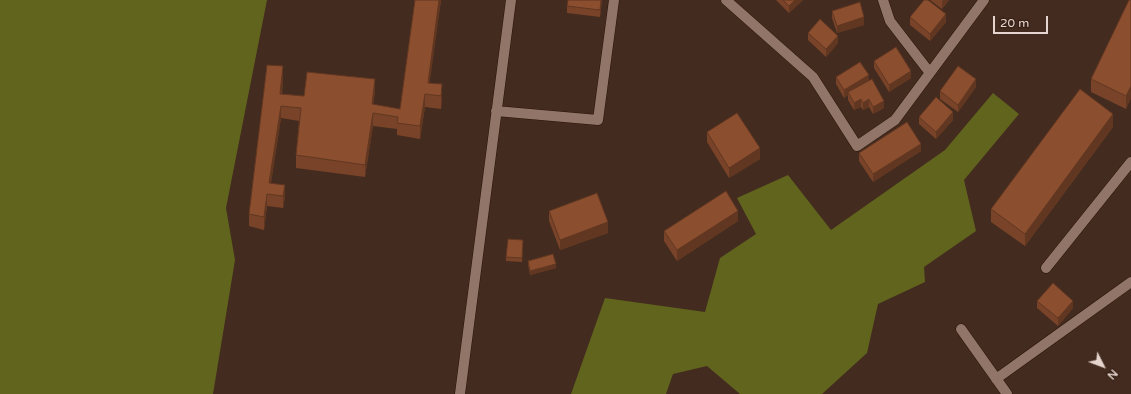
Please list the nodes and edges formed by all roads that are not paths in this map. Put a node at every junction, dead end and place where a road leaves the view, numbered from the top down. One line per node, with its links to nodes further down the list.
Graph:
1 (511, 0): 7 (street)
2 (614, 0): 7 (street)
3 (883, 0): 6 (street)
4 (984, 0): 6 (street)
5 (730, 2): 6 (street)
6 (930, 73)
7 (496, 112): 13 (street)
8 (1131, 162): 9 (street)
9 (1046, 268)
10 (1131, 282): 12 (street)
11 (961, 329): 12 (street)
12 (996, 379): 14 (street)
13 (460, 394)
14 (1007, 394)

